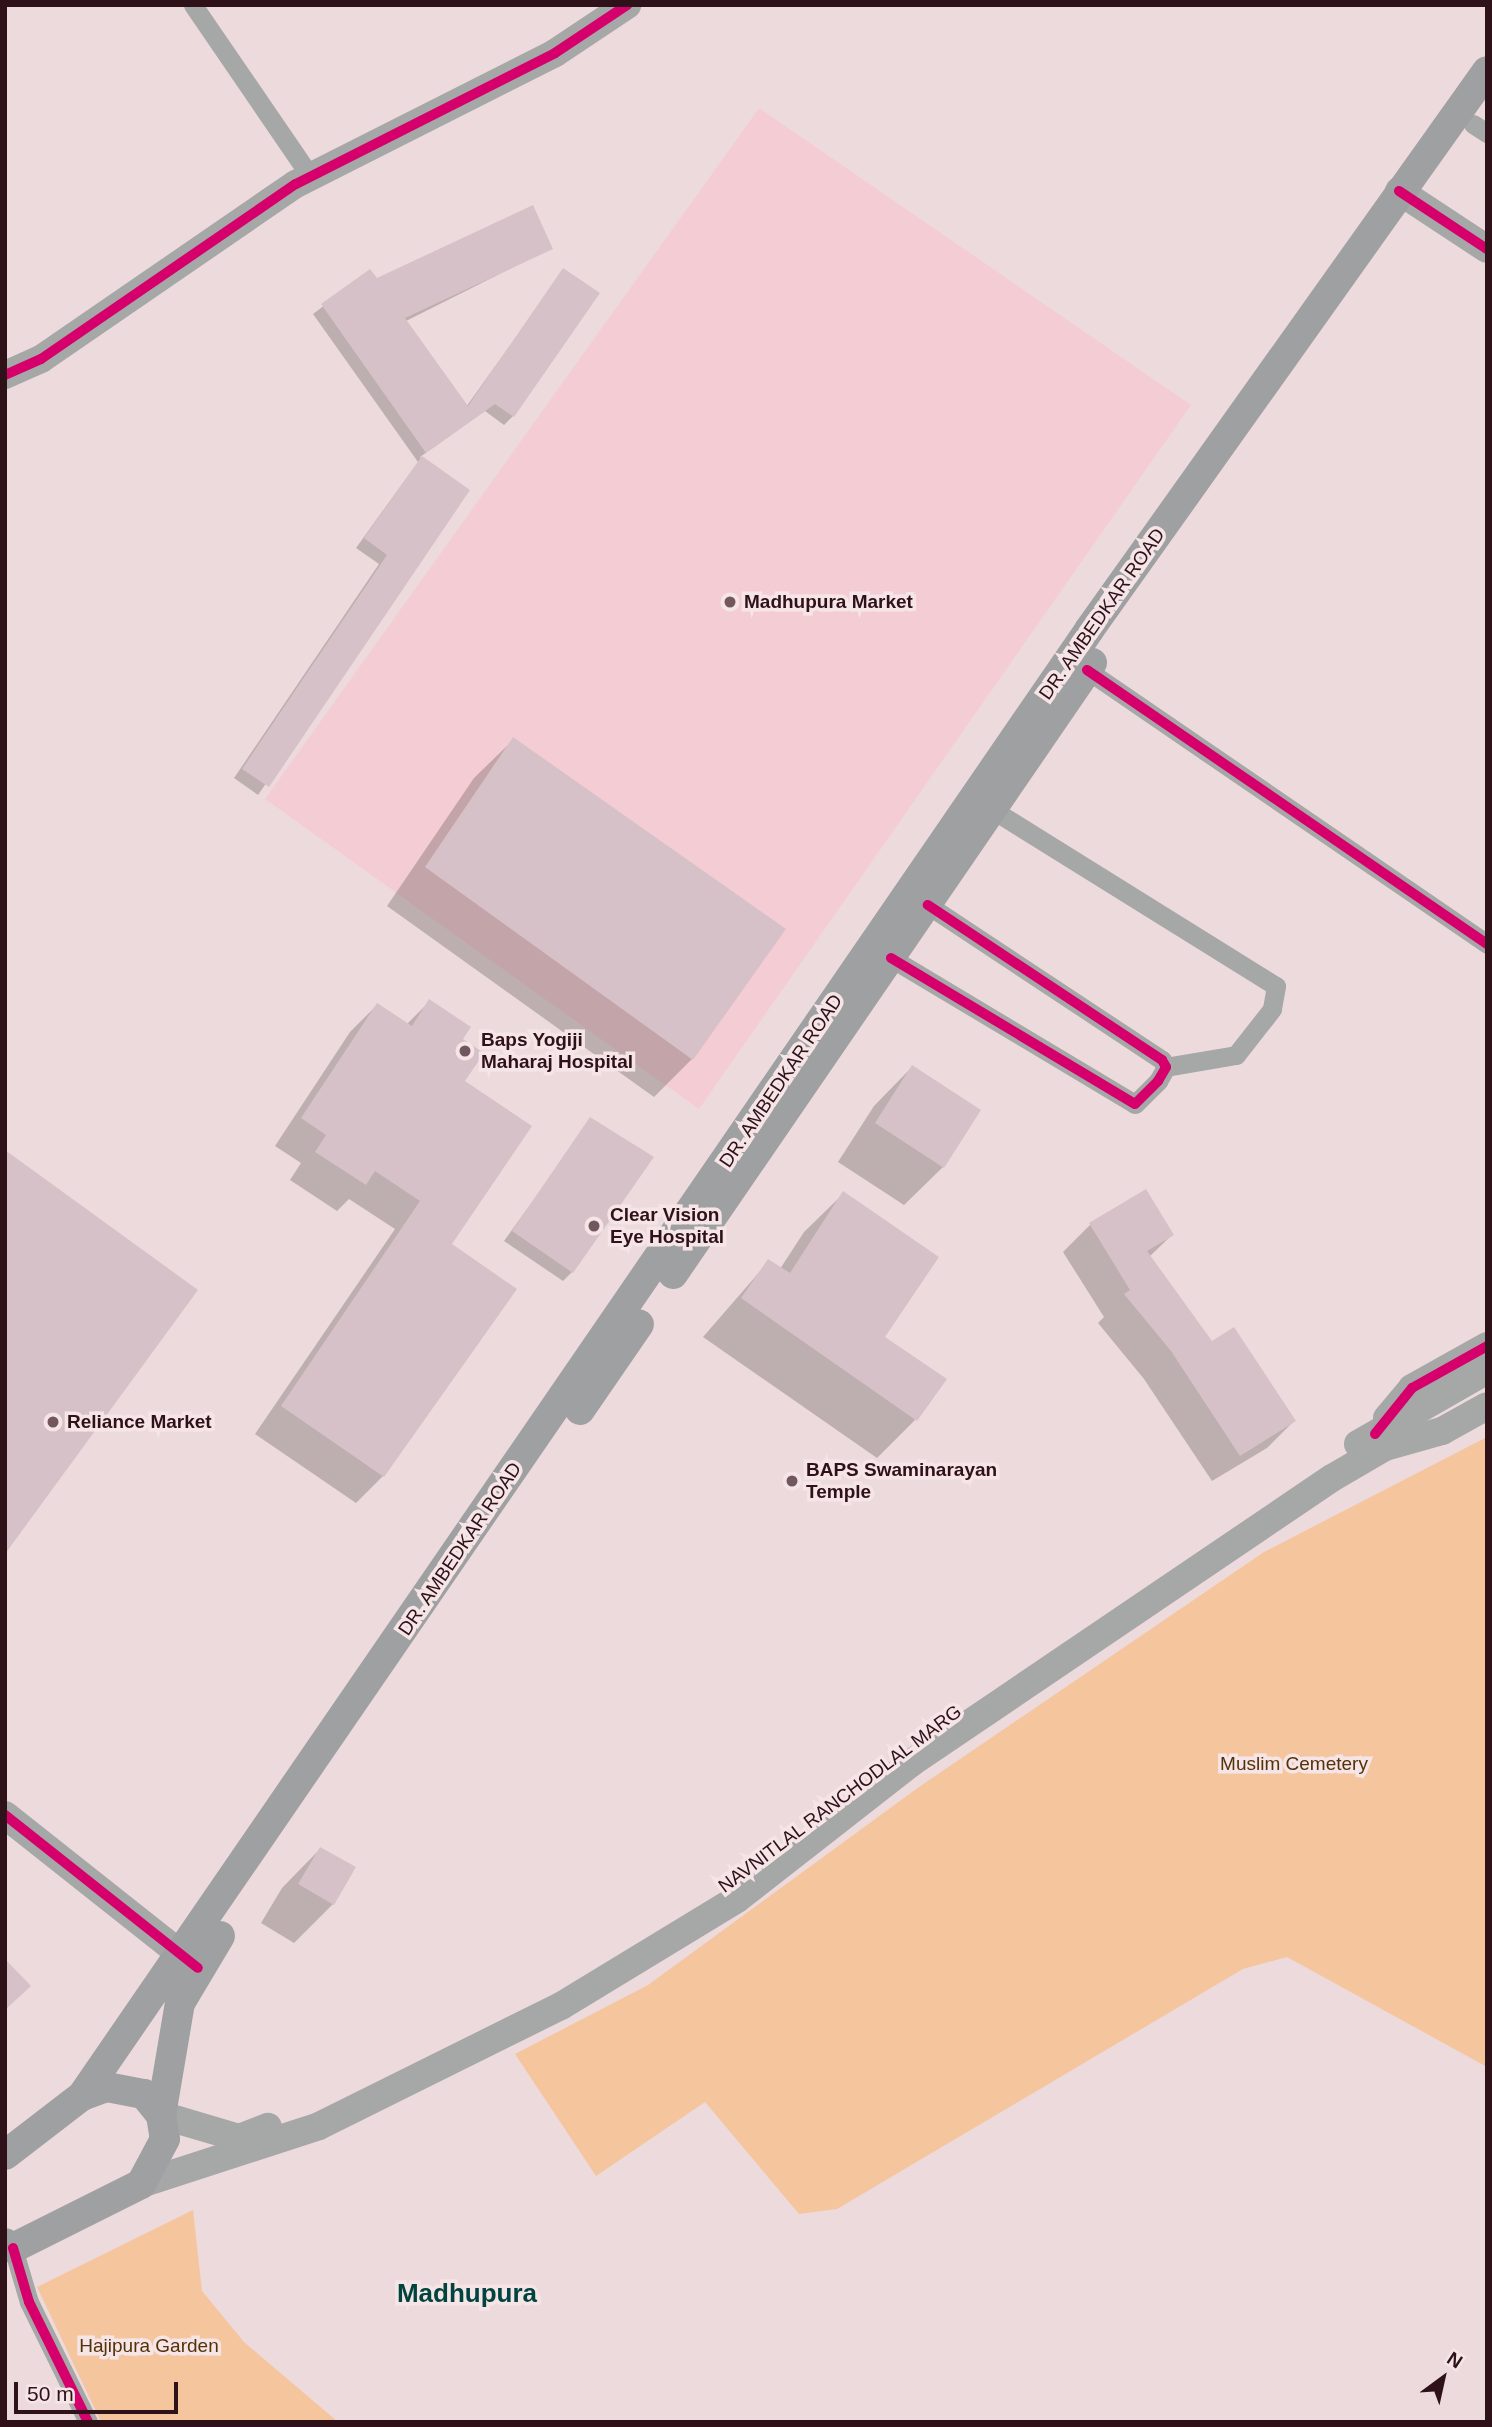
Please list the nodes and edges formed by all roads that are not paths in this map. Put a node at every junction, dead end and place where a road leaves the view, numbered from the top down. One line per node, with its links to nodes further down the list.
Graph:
1 (193, 5): 5 (street)
2 (627, 5): 5 (main road)
3 (1487, 71): 6 (main road, DR. AMBEDKAR ROAD)
4 (1482, 121): 6 (main road, DR. AMBEDKAR ROAD)
5 (310, 176): 8 (main road)
6 (1407, 197): 7 (main road); 9 (main road, DR. AMBEDKAR ROAD); 22 (main road, DR. AMBEDKAR ROAD)
7 (1487, 249)
8 (5, 375)
9 (1087, 670): 10 (main road, DR. AMBEDKAR ROAD); 12 (street)
10 (993, 810): 11 (main road, DR. AMBEDKAR ROAD); 14 (street)
11 (928, 905): 13 (main road, DR. AMBEDKAR ROAD); 14 (street)
12 (1487, 944)
13 (891, 958): 14 (street); 22 (main road, DR. AMBEDKAR ROAD)
14 (1166, 1068)
15 (1487, 1346): 20 (main road)
16 (1487, 1370): 18 (main road)
17 (1487, 1388): 18 (main road)
18 (1451, 1397): 20 (main road)
19 (1487, 1406): 20 (main road)
20 (1380, 1440): 24 (main road, NAVNITLAL RANCHODLAL MARG); 26 (main road)
21 (5, 1815): 22 (main road)
22 (190, 1962): 23 (main road, DR. AMBEDKAR ROAD); 24 (main road, DR. AMBEDKAR ROAD)
23 (82, 2096): 24 (main road); 25 (main road)
24 (161, 2115): 26 (main road, DR. AMBEDKAR ROAD)
25 (5, 2155)
26 (141, 2184): 27 (main road)
27 (8, 2247): 28 (street)
28 (89, 2422)

